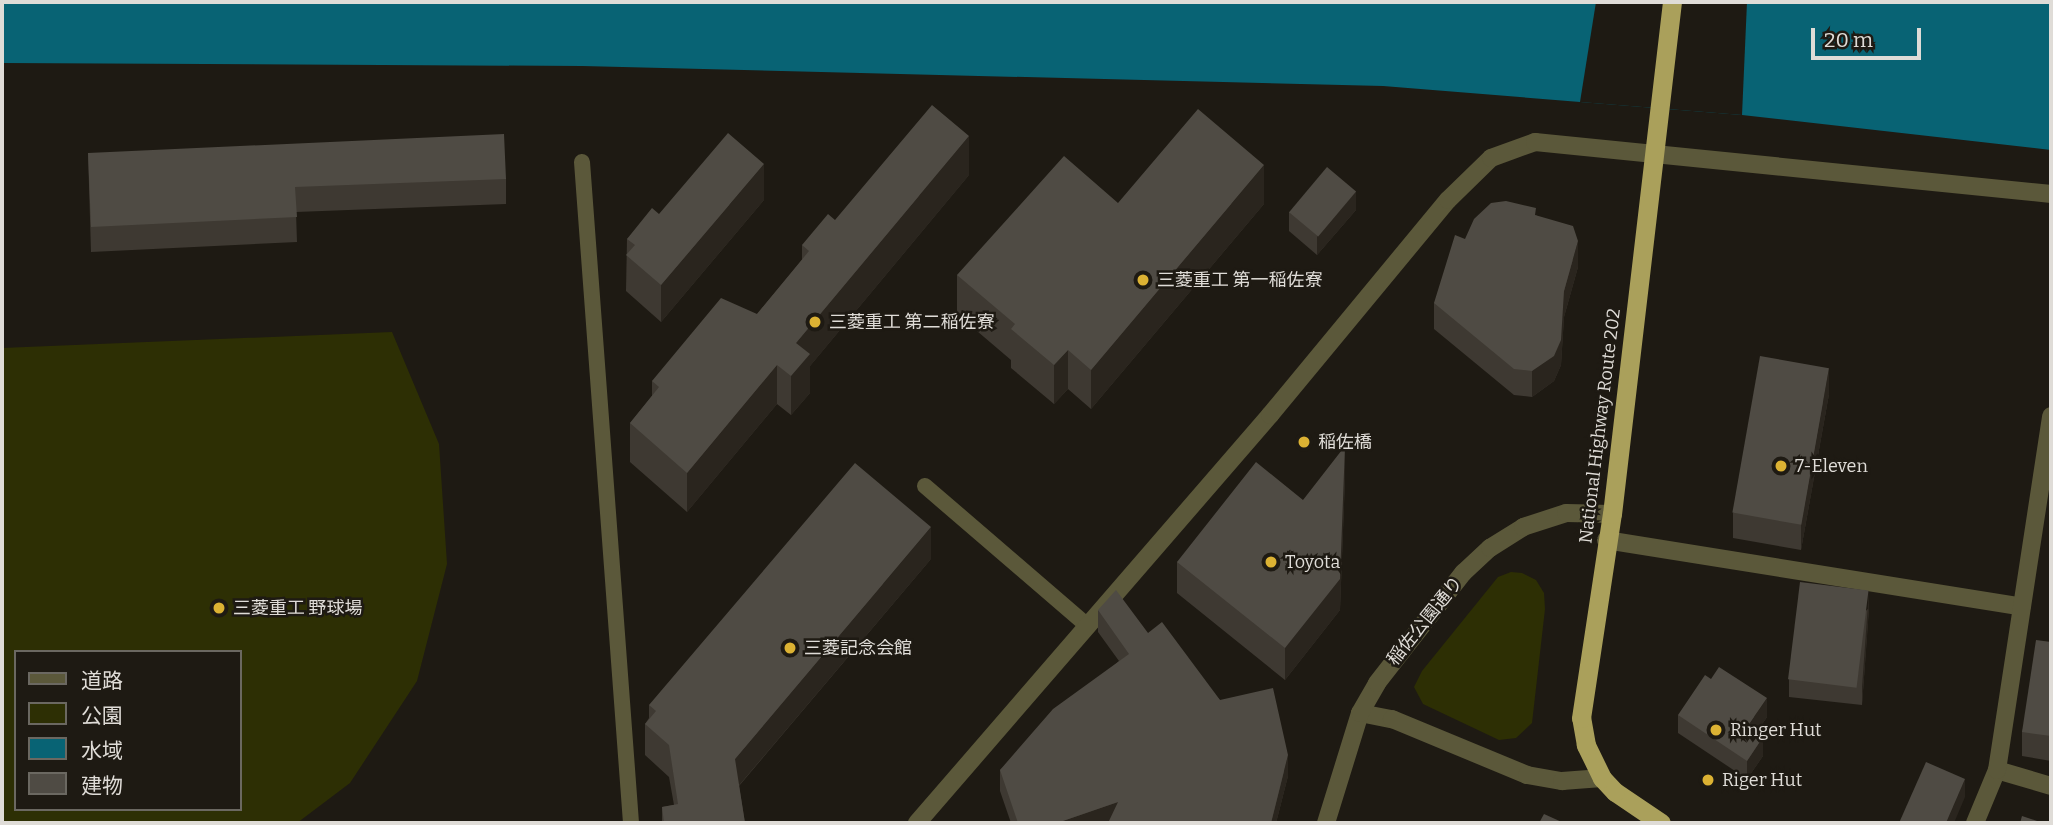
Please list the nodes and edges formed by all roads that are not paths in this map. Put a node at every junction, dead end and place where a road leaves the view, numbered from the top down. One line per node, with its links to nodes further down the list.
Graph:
1 (1672, 2): 2 (highway, National Highway Route 202)
2 (1654, 155): 4 (street); 7 (highway, National Highway Route 202); 10 (street)
3 (582, 162): 15 (lane)
4 (2051, 194)
5 (2051, 416): 9 (street)
6 (925, 486): 10 (lane)
7 (1612, 514): 8 (highway, National Highway Route 202); 11 (street, 稲佐公園通り)
8 (1606, 540): 9 (street); 13 (highway, National Highway Route 202)
9 (2022, 607): 12 (street)
10 (1088, 626): 16 (street)
11 (1360, 713): 13 (street); 17 (street, 稲佐公園通り)
12 (1997, 770): 14 (street); 19 (street)
13 (1602, 778): 18 (highway, National Highway Route 202)
14 (2051, 786)
15 (631, 823)
16 (917, 823)
17 (1326, 823)
18 (1661, 823)
19 (1975, 823)

